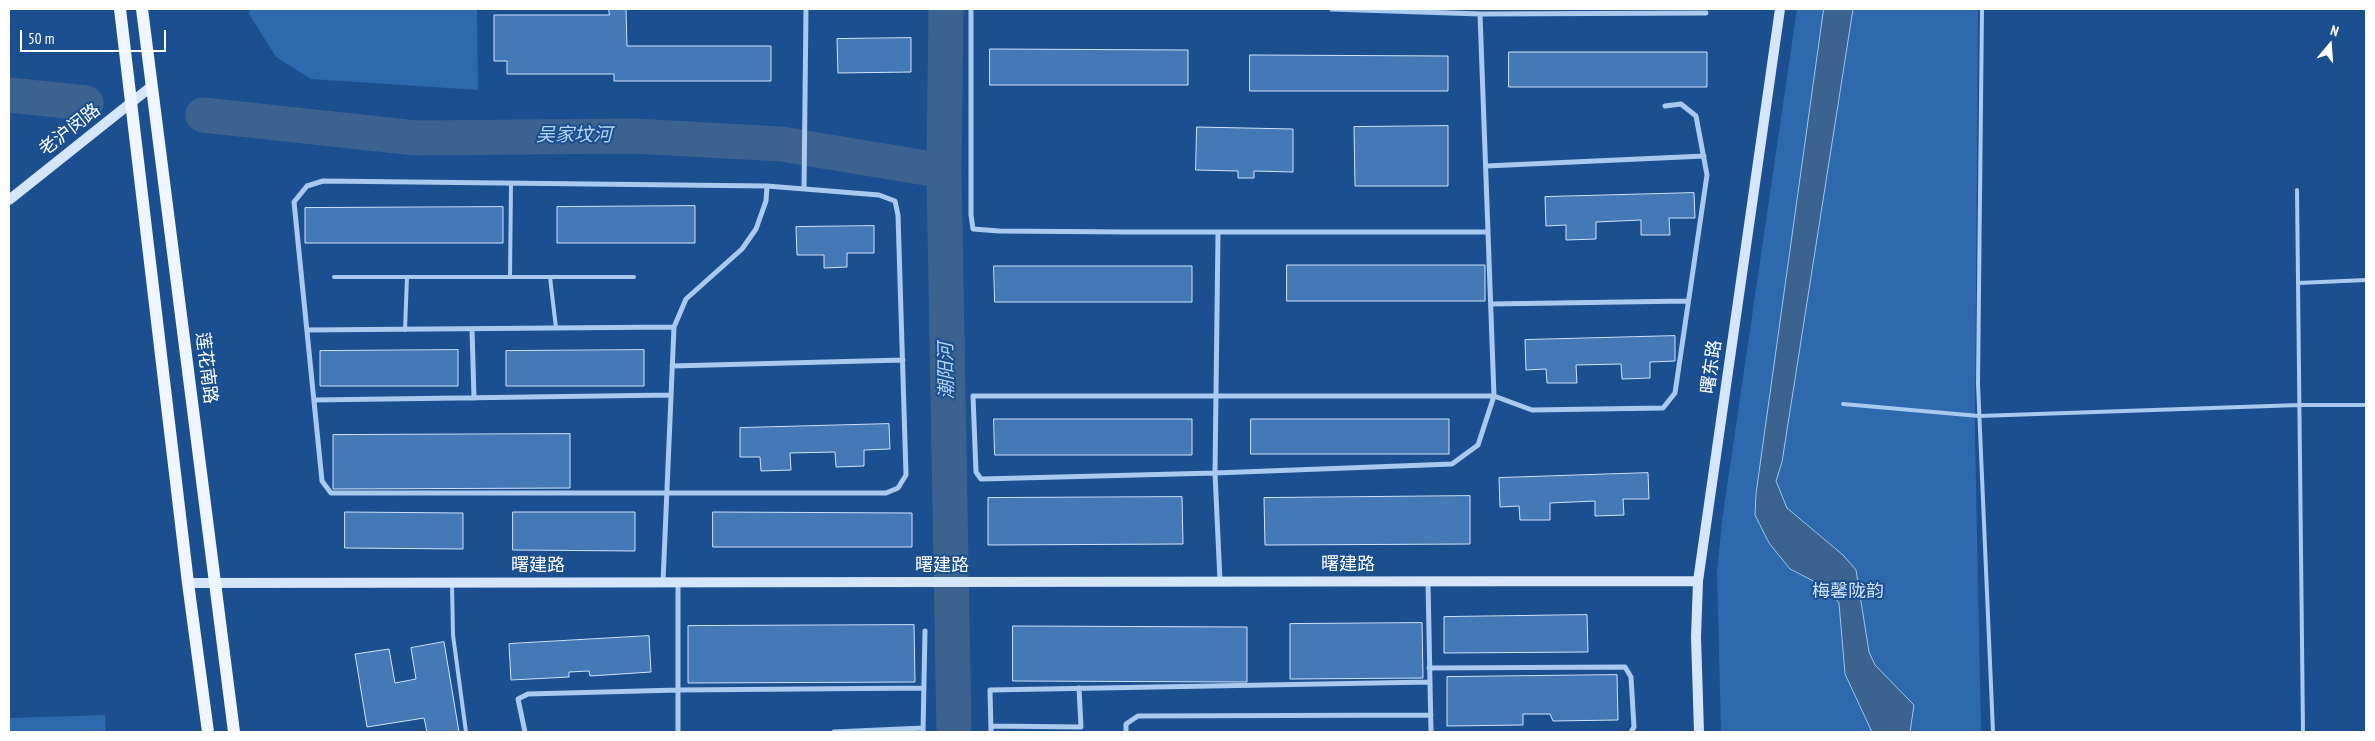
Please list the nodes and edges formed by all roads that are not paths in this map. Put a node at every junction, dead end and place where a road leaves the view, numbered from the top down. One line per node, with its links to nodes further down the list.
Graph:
1 (120, 9): 11 (main road)
2 (142, 9): 10 (main road, 莲花南路)
3 (806, 9): 17 (street)
4 (970, 9): 21 (street)
5 (1332, 9): 9 (street)
6 (1780, 9): 50 (street, 曙东路)
7 (1982, 9): 46 (lane)
8 (1706, 13): 9 (street)
9 (1480, 14): 14 (street)
10 (152, 86): 11 (street, 老沪闵路); 52 (main road, 莲花南路)
11 (131, 103): 19 (street, 老沪闵路); 51 (main road)
12 (1665, 106): 13 (street)
13 (1704, 156): 14 (street); 29 (street)
14 (1486, 166): 20 (street)
15 (511, 183): 16 (street); 24 (lane); 34 (street)
16 (767, 186): 17 (street); 31 (street)
17 (804, 189): 36 (street)
18 (2297, 190): 28 (lane)
19 (9, 200)
20 (1488, 232): 21 (street); 30 (street)
21 (1218, 233): 39 (street)
22 (334, 277): 23 (lane)
23 (407, 277): 24 (lane); 35 (lane)
24 (510, 277): 25 (lane)
25 (550, 277): 26 (lane); 32 (lane)
26 (634, 277)
27 (2366, 280): 28 (lane)
28 (2298, 283): 44 (lane)
29 (1688, 301): 30 (street); 40 (street)
30 (1491, 304): 40 (street)
31 (674, 327): 32 (street); 37 (street)
32 (556, 328): 33 (street)
33 (472, 329): 35 (street); 41 (street)
34 (307, 330): 35 (street); 42 (street)
35 (405, 330)
36 (903, 360): 37 (street); 48 (street)
37 (672, 366): 38 (street)
38 (671, 394): 41 (street); 48 (street)
39 (1216, 396): 40 (street); 47 (street); 47 (street)
40 (1494, 396): 47 (street)
41 (474, 398): 42 (street)
42 (314, 400): 48 (street)
43 (1842, 404): 46 (lane)
44 (2299, 405): 45 (lane); 46 (lane); 77 (lane)
45 (2366, 405)
46 (1979, 416): 76 (lane)
47 (1215, 474): 56 (street)
48 (667, 493): 54 (street)
49 (1428, 581): 50 (street, 曙建路); 56 (street, 曙建路); 58 (street)
50 (1698, 581): 75 (street, 曙东路)
51 (188, 582): 52 (street, 曙建路); 66 (main road)
52 (216, 582): 53 (street, 曙建路); 67 (main road, 莲花南路)
53 (452, 582): 54 (street, 曙建路); 68 (lane)
54 (663, 582): 55 (street, 曙建路)
55 (678, 582): 56 (street, 曙建路); 62 (street)
56 (1220, 582)
57 (925, 631): 60 (street)
58 (1430, 668): 59 (street); 74 (street)
59 (1430, 682): 61 (street); 63 (street)
60 (924, 688): 62 (street); 65 (street)
61 (1079, 688): 64 (street); 64 (street)
62 (678, 690): 69 (street); 70 (street)
63 (1431, 715): 72 (street); 73 (street)
64 (991, 729)
65 (923, 730): 71 (street)
66 (208, 732)
67 (234, 732)
68 (466, 732)
69 (525, 732)
70 (678, 732)
71 (834, 732)
72 (1126, 732)
73 (1431, 732)
74 (1631, 732)
75 (1699, 732)
76 (1993, 732)
77 (2303, 732)

